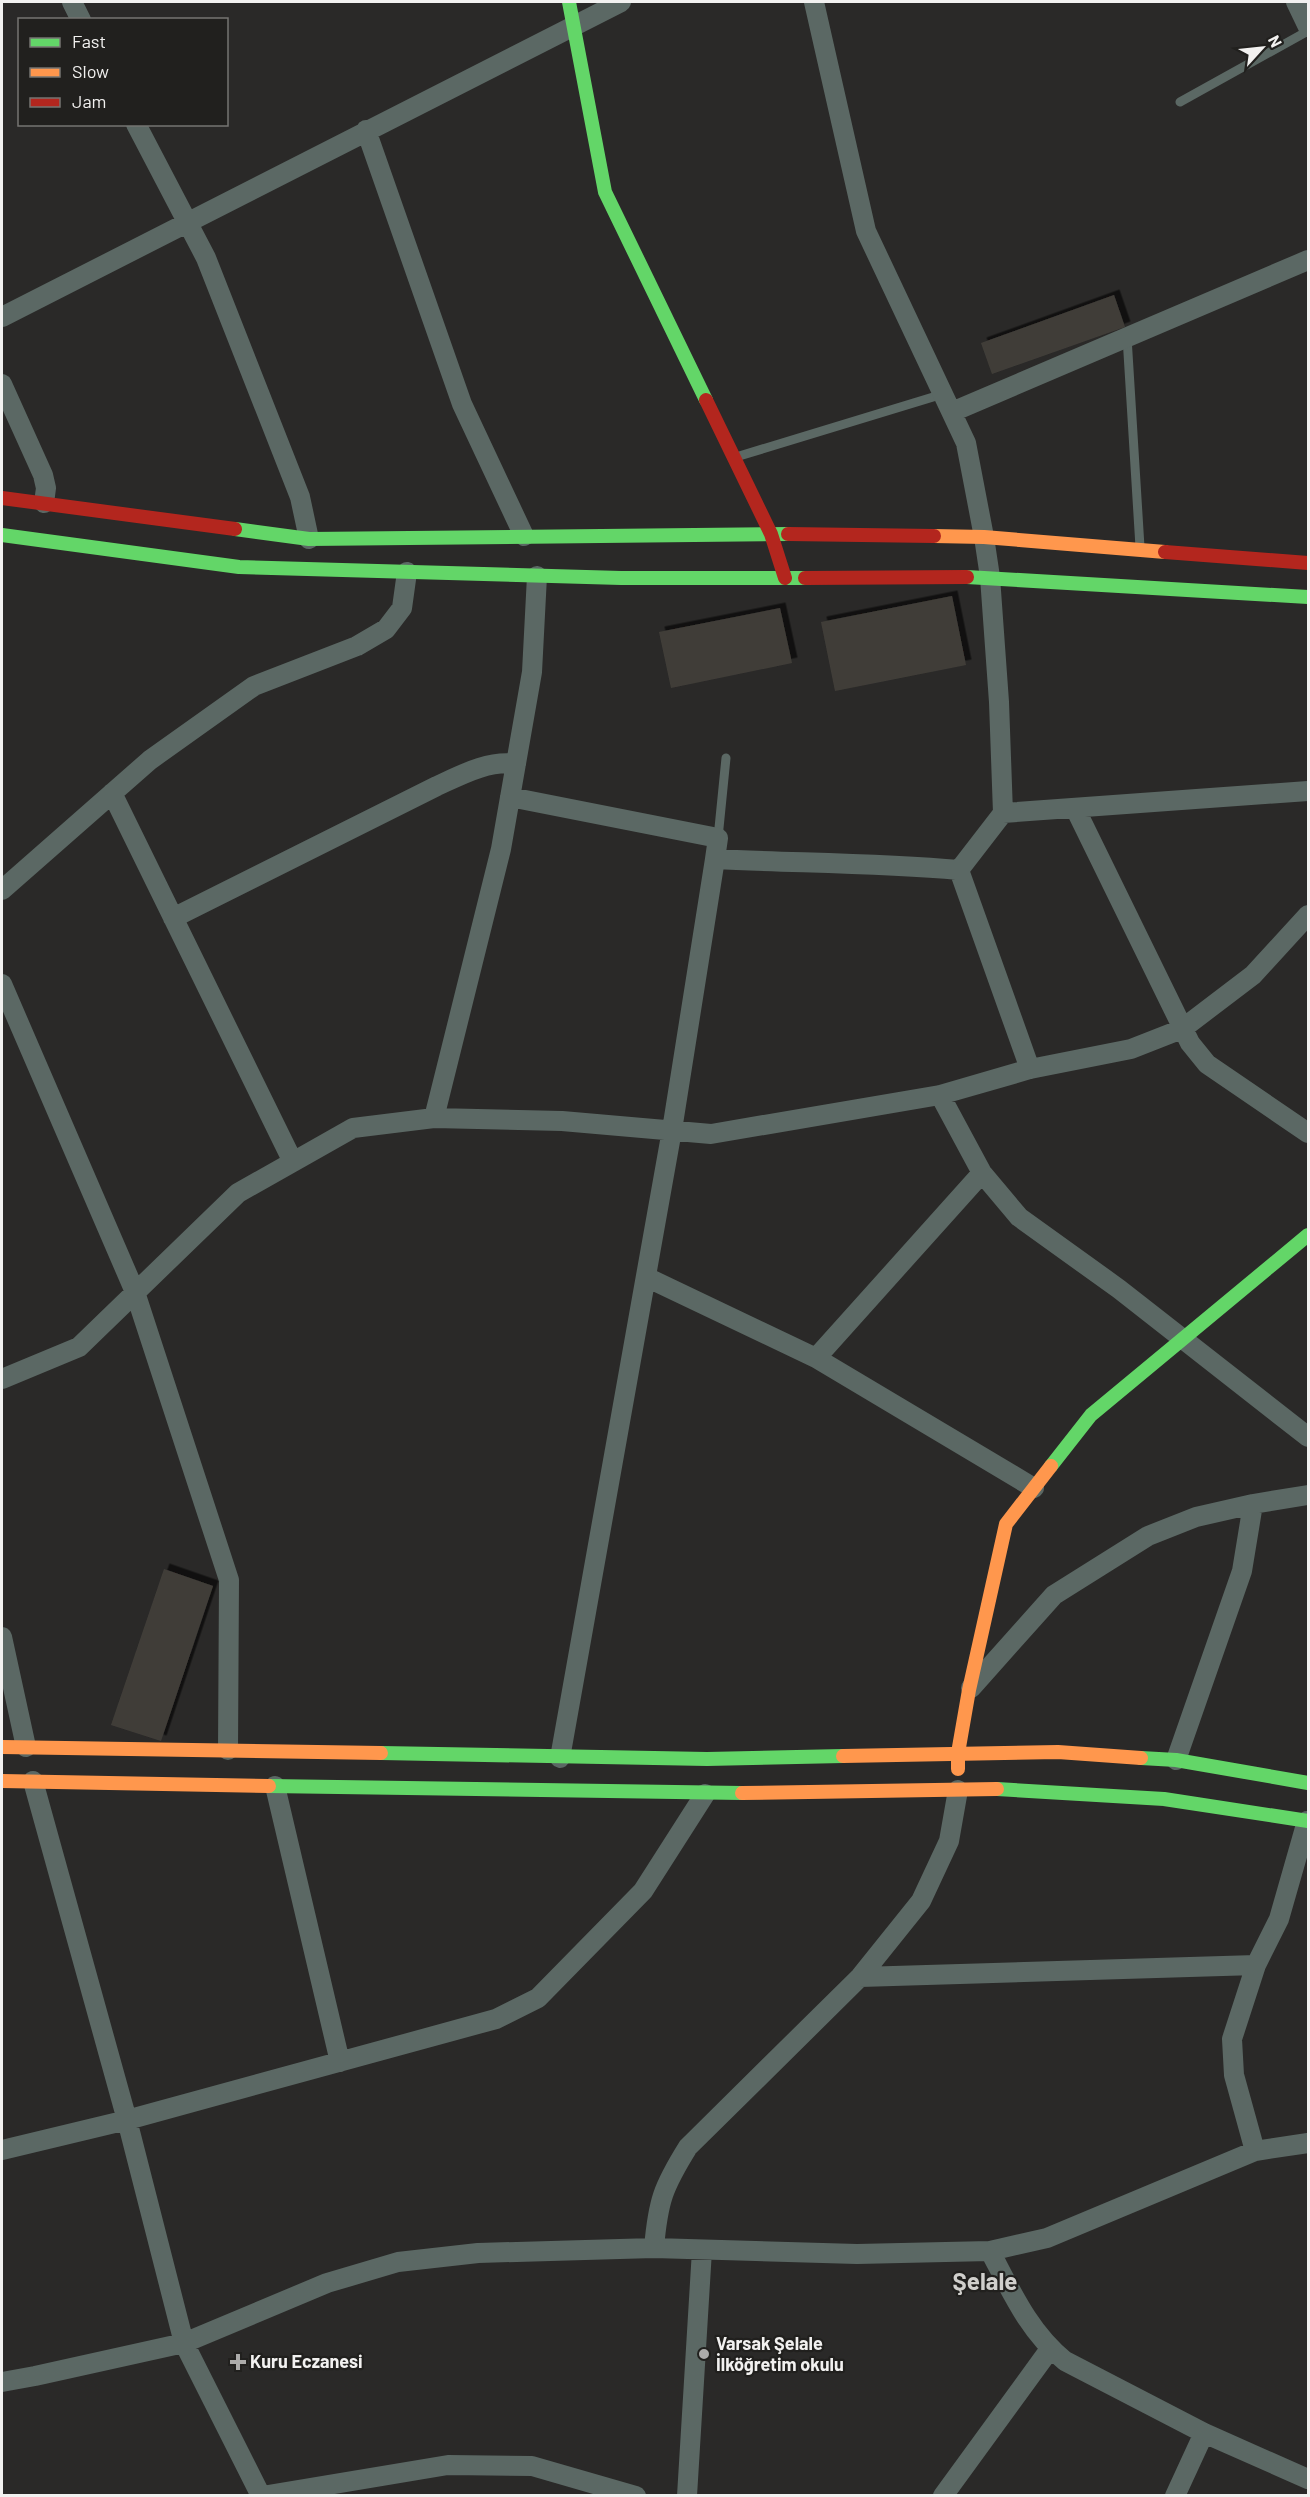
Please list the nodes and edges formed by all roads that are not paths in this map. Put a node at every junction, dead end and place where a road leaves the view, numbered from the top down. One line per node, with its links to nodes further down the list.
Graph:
1 (72, 2): 6 (street)
2 (569, 2): 7 (street)
3 (621, 2): 7 (street)
4 (814, 2): 17 (street)
5 (1296, 2): 8 (street)
6 (80, 18)
7 (574, 24): 11 (street); 18 (street)
8 (1308, 29): 9 (lane)
9 (1180, 102)
10 (137, 126): 12 (street)
11 (366, 130): 12 (street); 23 (street)
12 (187, 221): 14 (street); 25 (street)
13 (1308, 260): 15 (street)
14 (2, 317)
15 (1127, 337): 17 (street); 26 (lane)
16 (2, 384): 20 (street)
17 (947, 403): 18 (lane); 24 (street)
18 (734, 458): 21 (street)
19 (2, 498): 20 (street)
20 (44, 504): 25 (street)
21 (771, 534): 23 (street); 24 (street); 30 (street)
22 (2, 535): 28 (street)
23 (524, 536): 25 (street)
24 (984, 537): 26 (street); 31 (street)
25 (309, 539)
26 (1140, 549): 27 (street)
27 (1308, 563)
28 (407, 572): 29 (street); 36 (street)
29 (537, 576): 30 (street); 34 (street)
30 (785, 578): 31 (street)
31 (990, 578): 32 (street); 39 (street)
32 (1308, 597)
33 (726, 758): 40 (lane)
34 (516, 764): 37 (street); 45 (street)
35 (1308, 791): 38 (street)
36 (112, 793): 43 (street); 45 (street)
37 (510, 797): 40 (street); 50 (street)
38 (1075, 808): 39 (street); 47 (street)
39 (1003, 813): 42 (street)
40 (718, 838): 41 (street)
41 (715, 859): 42 (street); 51 (street)
42 (959, 870): 48 (street)
43 (2, 890)
44 (1308, 915): 47 (street)
45 (173, 918): 53 (street)
46 (2, 984): 57 (street)
47 (1182, 1029): 48 (street); 52 (street)
48 (1030, 1069): 49 (street)
49 (940, 1095): 51 (street); 54 (street)
50 (434, 1118): 51 (street); 53 (street)
51 (672, 1130): 56 (street)
52 (1308, 1133)
53 (293, 1162): 57 (street)
54 (981, 1173): 58 (street); 59 (street)
55 (1308, 1235): 58 (street)
56 (646, 1278): 59 (street); 71 (street)
57 (135, 1292): 60 (street); 69 (street)
58 (1182, 1339): 61 (street); 62 (street)
59 (816, 1358): 62 (street)
60 (2, 1379)
61 (1308, 1437)
62 (1034, 1488): 66 (street)
63 (1308, 1495): 64 (street)
64 (1253, 1504): 66 (street); 72 (street)
65 (2, 1637): 68 (street)
66 (969, 1690): 70 (street)
67 (2, 1747): 68 (street)
68 (26, 1747): 69 (street)
69 (228, 1750): 71 (street)
70 (958, 1753): 71 (street); 72 (street); 77 (street)
71 (560, 1758)
72 (1176, 1760): 75 (street)
73 (2, 1781): 74 (street)
74 (33, 1781): 76 (street); 83 (street)
75 (1308, 1783)
76 (275, 1786): 78 (street); 82 (street)
77 (958, 1790): 78 (street); 79 (street); 81 (street)
78 (705, 1794): 82 (street)
79 (1308, 1821): 80 (street)
80 (1256, 1965): 81 (street); 86 (street)
81 (860, 1977): 87 (street)
82 (340, 2062): 83 (street)
83 (127, 2120): 85 (street); 90 (street)
84 (1308, 2143): 86 (street)
85 (2, 2150)
86 (1256, 2151): 89 (street)
87 (654, 2248): 88 (street); 90 (street)
88 (702, 2250): 89 (street); 97 (street)
89 (990, 2251): 91 (street)
90 (184, 2343): 92 (street); 95 (street)
91 (1050, 2349): 93 (street); 98 (street)
92 (2, 2382)
93 (1204, 2433): 94 (street); 99 (street)
94 (1308, 2479)
95 (261, 2496): 96 (street)
96 (636, 2496)
97 (687, 2496)
98 (943, 2496)
99 (1175, 2496)

